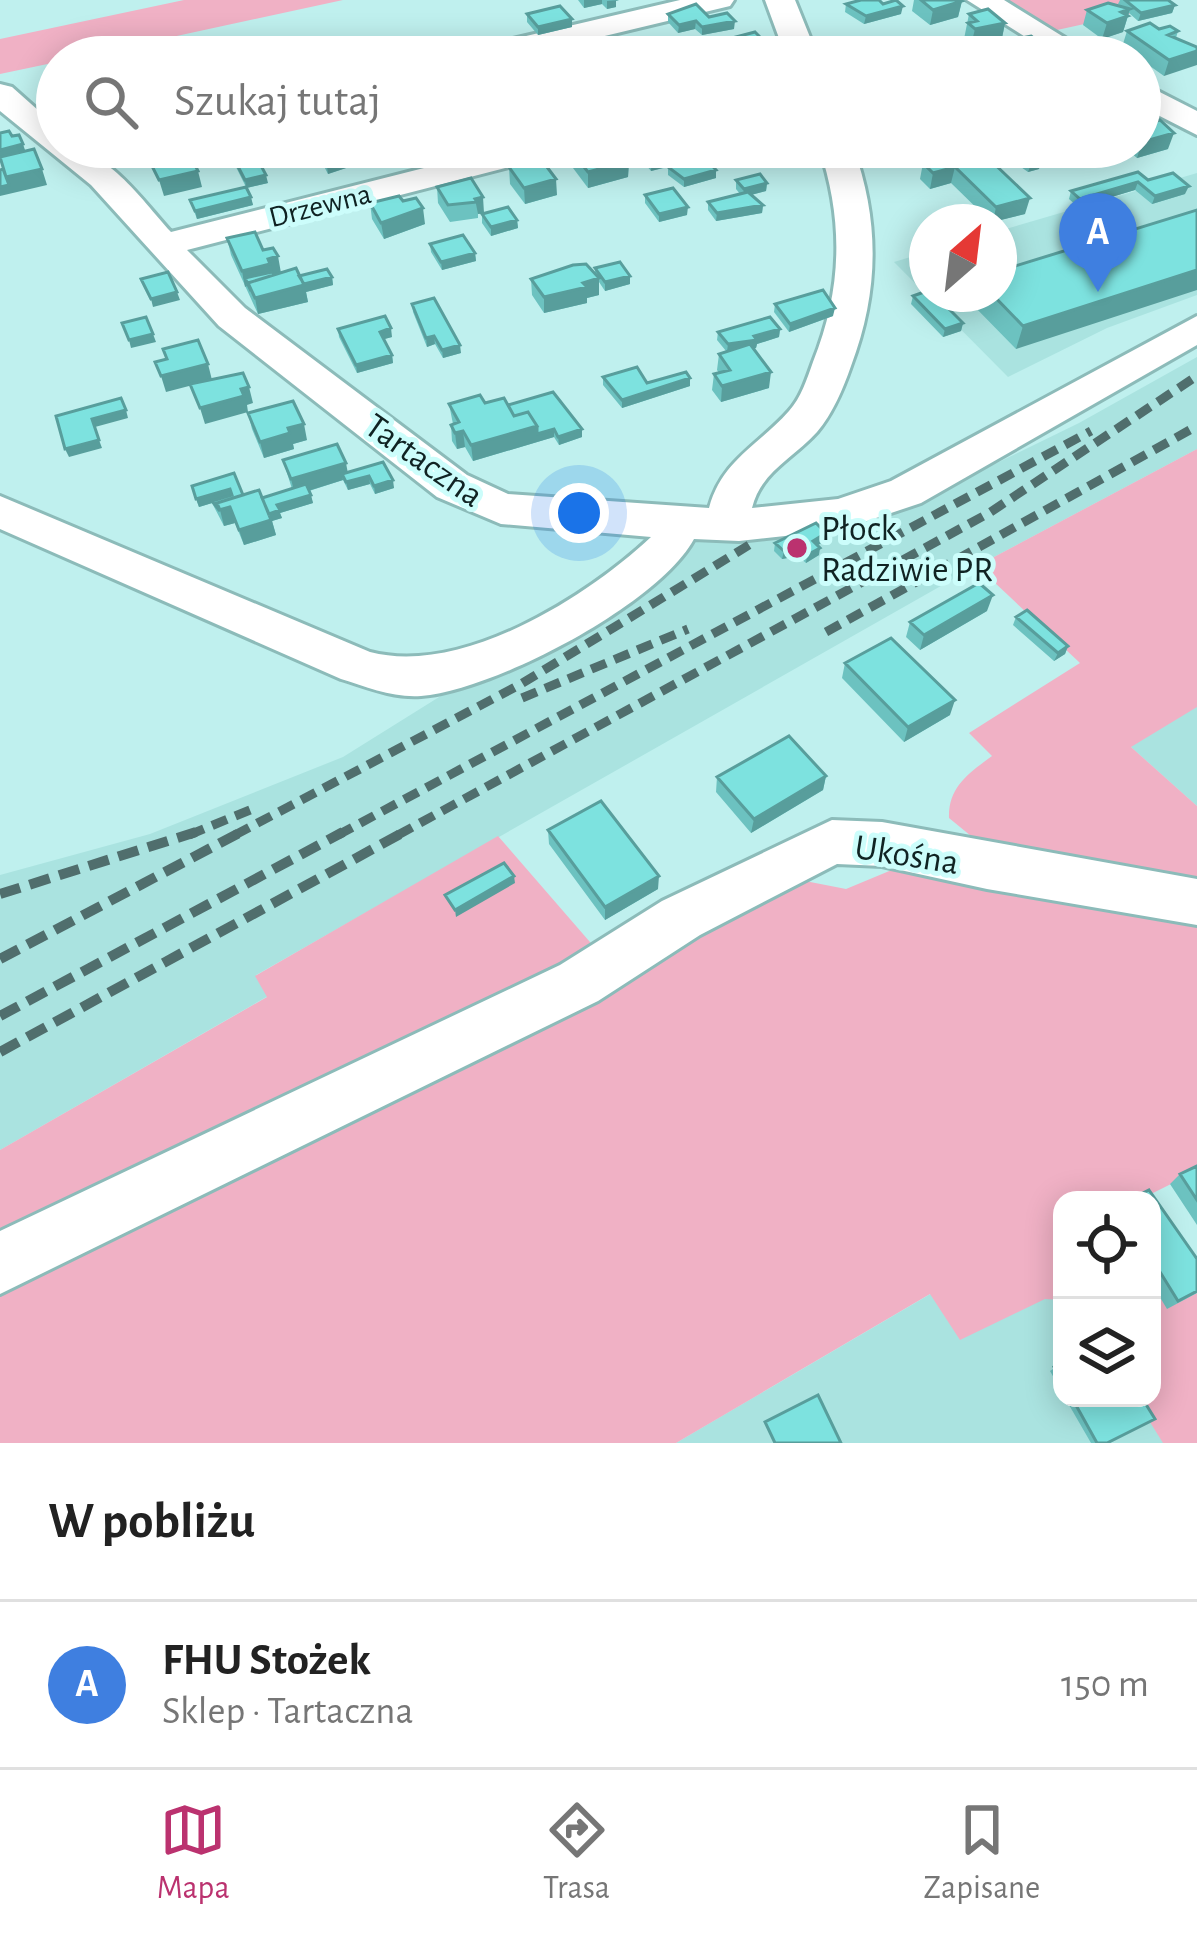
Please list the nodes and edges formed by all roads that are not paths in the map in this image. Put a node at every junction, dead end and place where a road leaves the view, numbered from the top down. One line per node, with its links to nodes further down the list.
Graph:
1 (719, 0): 4 (street)
2 (780, 0): 5 (street)
3 (982, 0): 6 (street)
4 (566, 36)
5 (794, 36)
6 (1044, 36)
7 (0, 94): 9 (street, Tartaczna)
8 (1161, 104): 10 (street)
9 (36, 122)
10 (1197, 125)
11 (92, 168): 14 (street, Tartaczna)
12 (466, 168): 14 (street, Drzewna)
13 (843, 168): 18 (street)
14 (163, 245): 17 (street, Tartaczna)
15 (1197, 328): 18 (street, Tartaczna)
16 (0, 511): 17 (street)
17 (680, 525): 18 (street, Tartaczna)
18 (727, 525)
19 (1197, 902): 20 (street, Ukośna)
20 (0, 1263)

